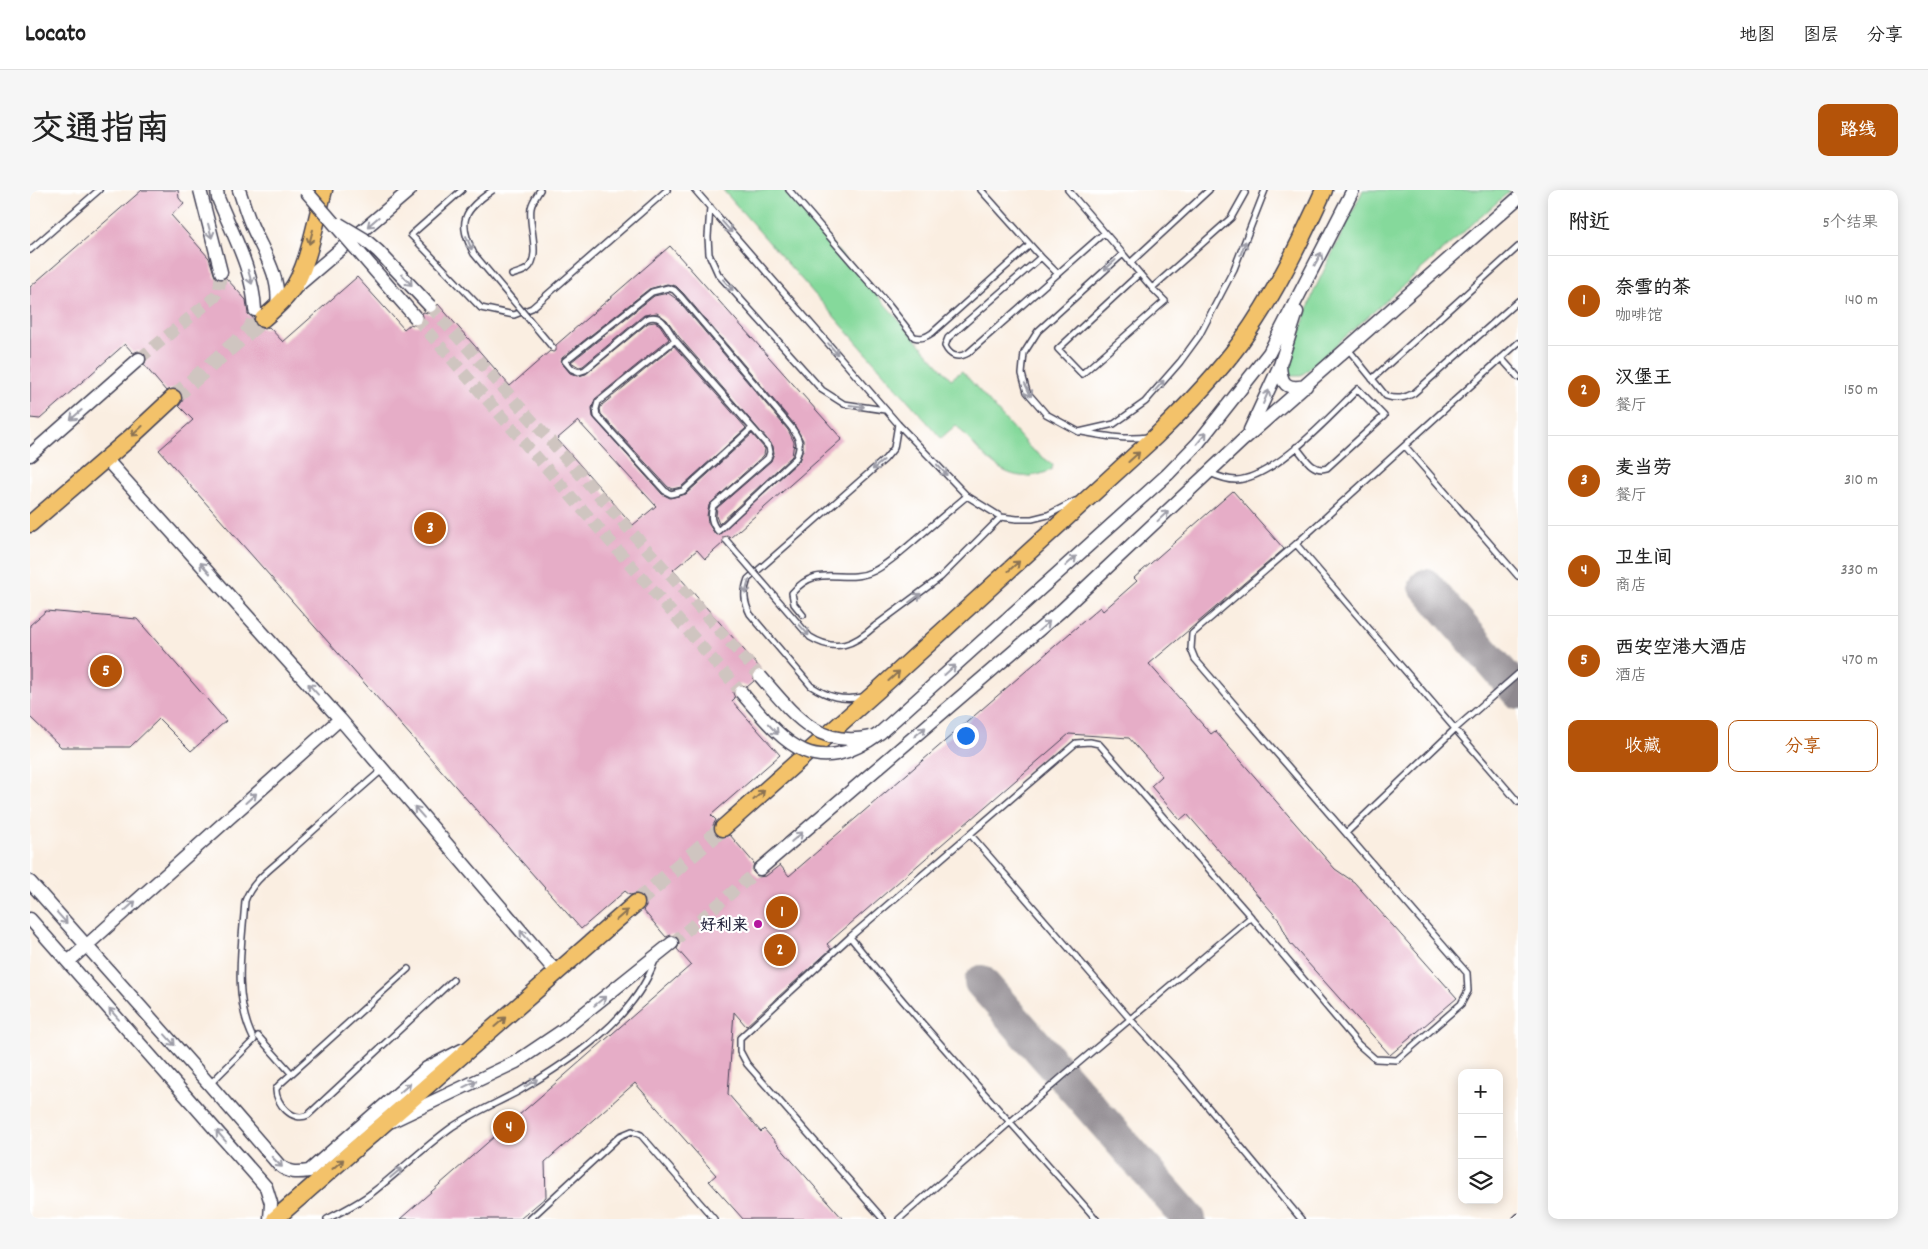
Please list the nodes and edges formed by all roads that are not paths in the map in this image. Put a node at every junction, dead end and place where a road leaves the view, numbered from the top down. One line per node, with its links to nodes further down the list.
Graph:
1 (99, 190): 27 (lane)
2 (200, 190): 31 (street, one-way to 31)
3 (217, 190): 41 (street, one-way to 41)
4 (239, 190): 39 (street)
5 (305, 190): 23 (street, bridge)
6 (324, 190): 37 (highway, one-way to 37)
7 (410, 190): 37 (street, one-way to 37)
8 (462, 190): 11 (lane)
9 (493, 190): 45 (lane, one-way to 45, bridge)
10 (540, 190): 34 (lane)
11 (667, 190)
12 (695, 190): 22 (lane)
13 (789, 190): 25 (lane)
14 (981, 190): 25 (lane)
15 (1068, 190): 24 (lane)
16 (1209, 190): 30 (lane)
17 (1265, 190): 57 (lane, one-way to 17)
18 (1324, 190): 58 (highway)
19 (1353, 190): 35 (street, one-way to 19)
20 (1245, 191): 36 (lane)
21 (1518, 198): 46 (street)
22 (710, 207): 54 (lane, one-way to 54); 54 (lane, one-way to 54)
23 (328, 217): 40 (street, one-way to 40, bridge); 42 (street, bridge)
24 (1104, 233): 28 (lane); 32 (lane)
25 (1030, 245): 29 (lane)
26 (1518, 247): 51 (lane)
27 (30, 250)
28 (1123, 254): 30 (lane); 57 (lane, one-way to 57)
29 (1041, 257): 32 (lane); 32 (lane)
30 (1130, 263): 33 (lane)
31 (221, 272)
32 (1057, 273)
33 (1139, 274): 36 (lane); 36 (lane)
34 (512, 275)
35 (1306, 280): 49 (street); 79 (street, one-way to 35, bridge)
36 (1152, 288)
37 (290, 292): 39 (highway)
38 (1518, 301): 51 (lane)
39 (277, 306): 41 (highway)
40 (430, 306)
41 (259, 315)
42 (416, 318)
43 (674, 340): 56 (lane); 56 (lane); 56 (lane)
44 (1518, 343): 47 (lane)
45 (553, 348)
46 (1348, 349): 51 (lane); 52 (street)
47 (1501, 358): 50 (lane); 60 (lane)
48 (139, 359): 62 (street, one-way to 62)
49 (1280, 365): 52 (street); 59 (street, one-way to 49)
50 (1518, 377)
51 (1372, 379)
52 (1306, 386): 59 (street)
53 (173, 398): 63 (highway, one-way to 63)
54 (886, 410): 55 (lane)
55 (898, 424): 66 (lane, one-way to 66); 75 (lane, one-way to 75)
56 (752, 428)
57 (1079, 432): 58 (lane)
58 (1156, 436): 65 (highway, one-way to 58)
59 (1244, 440): 64 (street)
60 (1405, 446): 70 (lane); 71 (lane)
61 (1296, 447): 61 (lane); 64 (lane)
62 (30, 455)
63 (106, 459): 68 (highway); 77 (street, one-way to 63)
64 (1209, 473): 85 (street, one-way to 64)
65 (1100, 487): 67 (lane); 75 (highway, one-way to 65)
66 (966, 496): 67 (lane); 72 (lane)
67 (1001, 517): 69 (lane, one-way to 67, bridge)
68 (30, 524)
69 (726, 540)
70 (1296, 544): 78 (lane); 83 (lane)
71 (1518, 576)
72 (804, 615)
73 (1518, 674): 78 (lane)
74 (760, 676): 79 (street, bridge)
75 (878, 691): 82 (highway, one-way to 75)
76 (741, 692): 79 (street, one-way to 79, bridge)
77 (340, 719): 80 (street); 92 (street, one-way to 77)
78 (1455, 729): 81 (lane); 83 (lane)
79 (880, 733)
80 (382, 770): 96 (street, one-way to 80); 102 (lane)
81 (1518, 802)
82 (723, 828)
83 (1346, 833): 88 (lane)
84 (970, 834): 88 (lane); 90 (lane); 98 (lane)
85 (760, 869)
86 (30, 882): 92 (street, one-way to 92)
87 (636, 903): 96 (highway, one-way to 87)
88 (1251, 917): 98 (lane)
89 (30, 919): 94 (street)
90 (850, 937): 103 (lane); 110 (lane)
91 (672, 943): 93 (street)
92 (86, 945): 94 (street); 102 (street, one-way to 102)
93 (656, 956): 104 (street, one-way to 93); 107 (lane, one-way to 93)
94 (68, 962): 105 (street, one-way to 94)
95 (408, 970): 101 (lane)
96 (557, 972): 100 (highway, one-way to 96)
97 (453, 980): 101 (lane)
98 (1130, 1019): 103 (lane); 113 (lane)
99 (258, 1036): 101 (lane)
100 (477, 1042): 102 (street, one-way to 100); 104 (highway)
101 (291, 1074)
102 (209, 1084)
103 (1010, 1122): 111 (lane); 112 (lane)
104 (379, 1128): 106 (highway, one-way to 104)
105 (270, 1219)
106 (275, 1219)
107 (327, 1219)
108 (530, 1219): 109 (lane)
109 (714, 1219)
110 (883, 1219)
111 (900, 1219)
112 (1096, 1219)
113 (1302, 1219)

